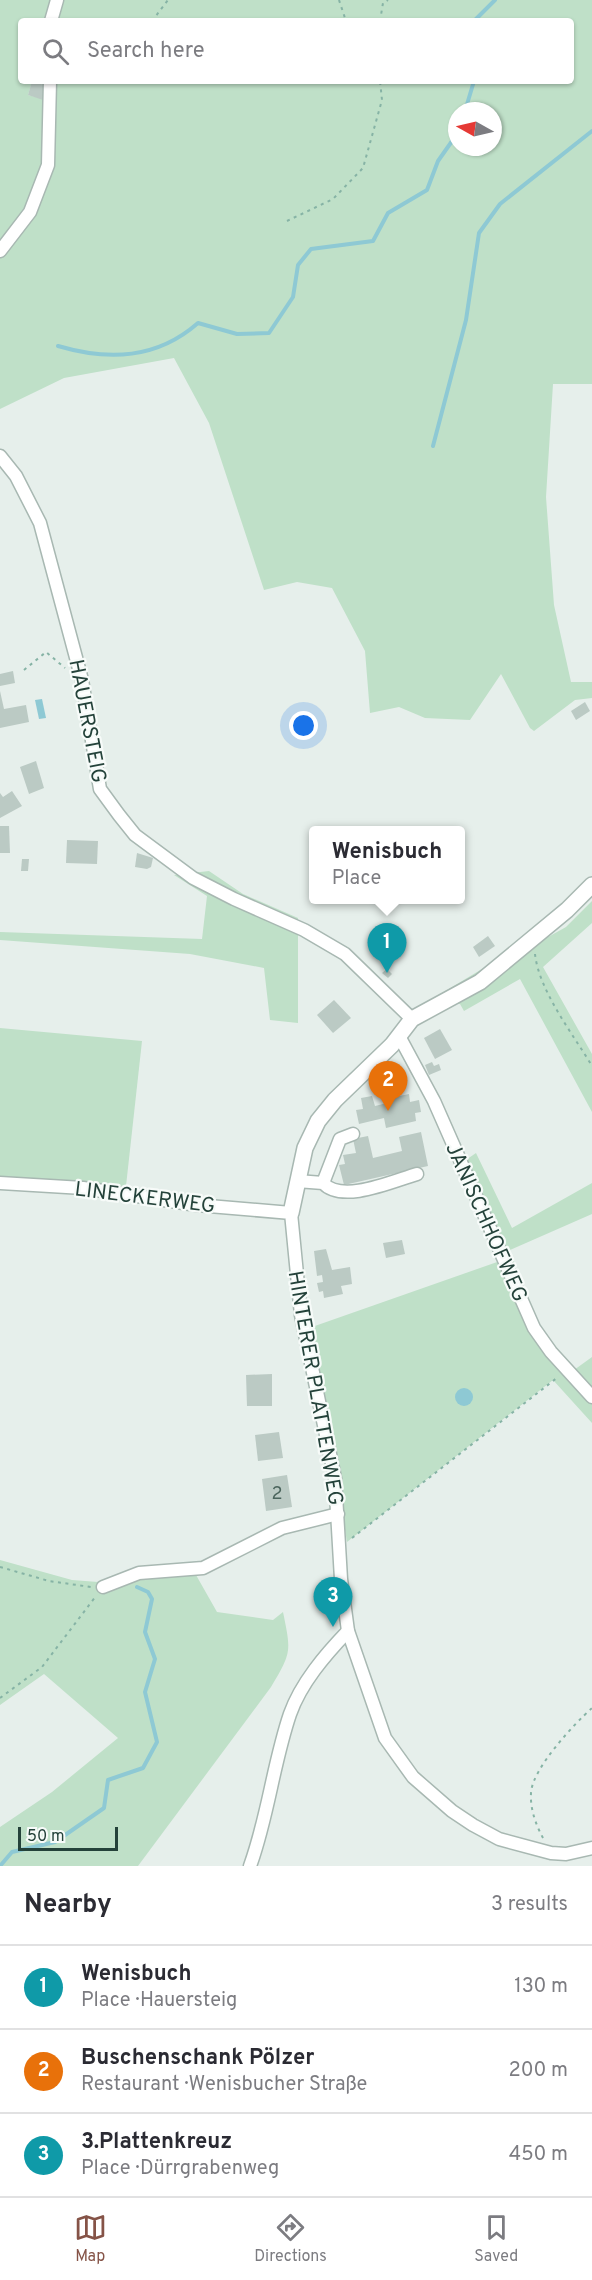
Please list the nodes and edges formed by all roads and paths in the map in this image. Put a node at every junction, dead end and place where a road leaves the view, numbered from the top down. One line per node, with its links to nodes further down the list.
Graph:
1 (57, 0): 5 (street)
2 (168, 0): 6 (path)
3 (339, 0): 7 (path)
4 (388, 0): 8 (path)
5 (52, 18)
6 (154, 18)
7 (345, 18)
8 (380, 18)
9 (50, 84): 12 (street)
10 (380, 84): 11 (path)
11 (288, 221)
12 (0, 251)
13 (0, 456): 15 (street, HAUERSTEIG)
14 (24, 670): 15 (path)
15 (82, 680): 18 (street, HAUERSTEIG)
16 (592, 885): 17 (street)
17 (536, 936): 18 (street); 20 (path)
18 (412, 1019): 19 (street)
19 (399, 1036): 23 (street); 27 (street, JANISCHHOFWEG)
20 (592, 1066)
21 (353, 1134): 25 (street)
22 (417, 1174): 25 (street)
23 (297, 1181): 25 (street); 26 (street)
24 (0, 1183): 26 (street, LINECKERWEG)
25 (323, 1183)
26 (291, 1213): 29 (street, HINTERER PLATTENWEG)
27 (567, 1369): 28 (street, JANISCHHOFWEG); 30 (path)
28 (592, 1397)
29 (338, 1514): 30 (street, HINTERER PLATTENWEG); 32 (street)
30 (339, 1545): 33 (street, HINTERER PLATTENWEG)
31 (0, 1567): 32 (path)
32 (103, 1587): 34 (path)
33 (348, 1631): 37 (street, HINTERER PLATTENWEG); 38 (street)
34 (0, 1698)
35 (592, 1708): 37 (path)
36 (592, 1848): 37 (street, HINTERER PLATTENWEG)
37 (551, 1853)
38 (250, 1866)

